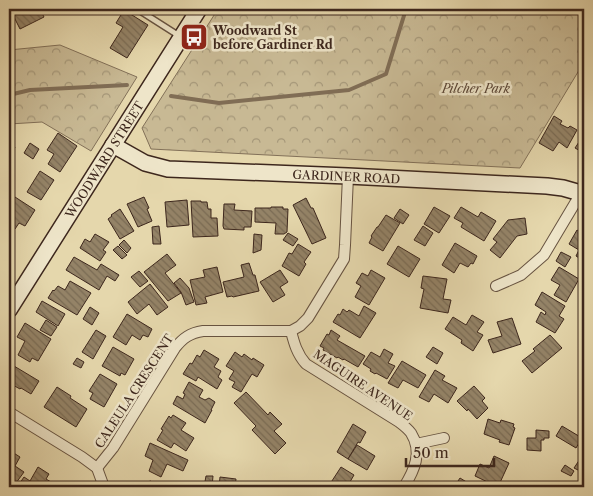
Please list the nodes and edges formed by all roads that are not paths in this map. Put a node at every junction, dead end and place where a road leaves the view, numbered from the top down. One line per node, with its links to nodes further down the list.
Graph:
1 (137, 9): 3 (lane)
2 (199, 9): 3 (street, WOODWARD STREET)
3 (181, 37): 4 (street, WOODWARD STREET)
4 (113, 145): 5 (street, GARDINER ROAD); 8 (street, WOODWARD STREET)
5 (348, 176): 6 (street, GARDINER ROAD); 9 (street)
6 (583, 193): 7 (street)
7 (496, 286)
8 (9, 310)
9 (291, 331): 12 (street, MAGUIRE AVENUE); 13 (street, CALEULA CRESCENT)
10 (9, 412): 13 (street)
11 (444, 438): 12 (street)
12 (416, 444): 15 (street)
13 (96, 468): 14 (street)
14 (104, 487)
15 (404, 487)

